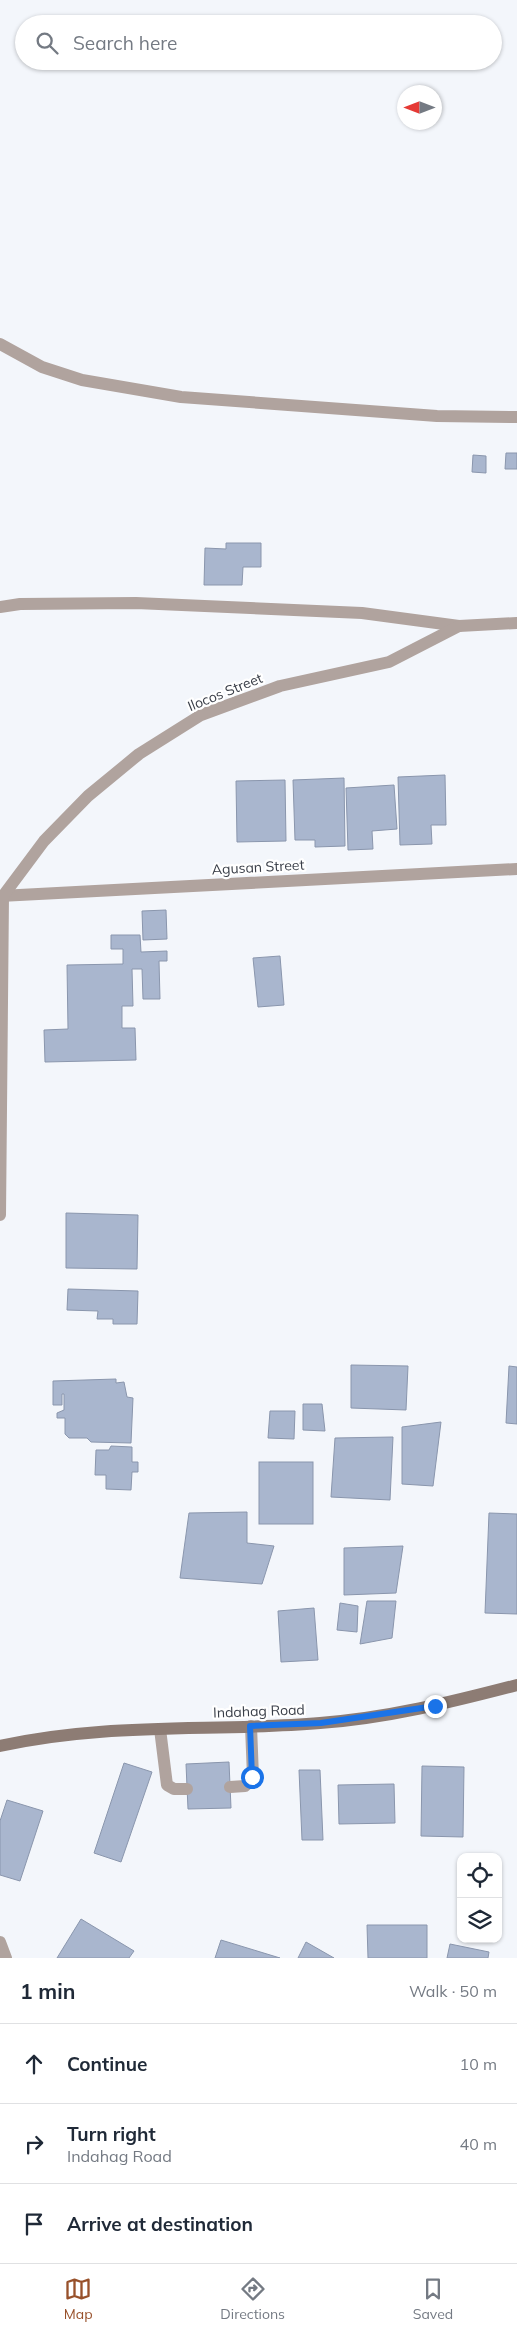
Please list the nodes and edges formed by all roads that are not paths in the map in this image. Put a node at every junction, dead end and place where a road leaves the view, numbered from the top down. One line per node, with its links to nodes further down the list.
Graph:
1 (0, 344): 2 (street)
2 (517, 418)
3 (0, 607): 5 (street)
4 (517, 622): 5 (street, Ilocos Street)
5 (459, 626): 7 (street, Ilocos Street)
6 (517, 869): 7 (street, Agusan Street)
7 (1, 896): 8 (street)
8 (0, 1215)
9 (517, 1685): 10 (main road, Indahag Road)
10 (250, 1726): 11 (main road, Indahag Road); 13 (street)
11 (160, 1730): 12 (main road, Indahag Road); 14 (street)
12 (0, 1746)
13 (230, 1787)
14 (187, 1789)
15 (0, 1942): 16 (street)
16 (6, 1958)

